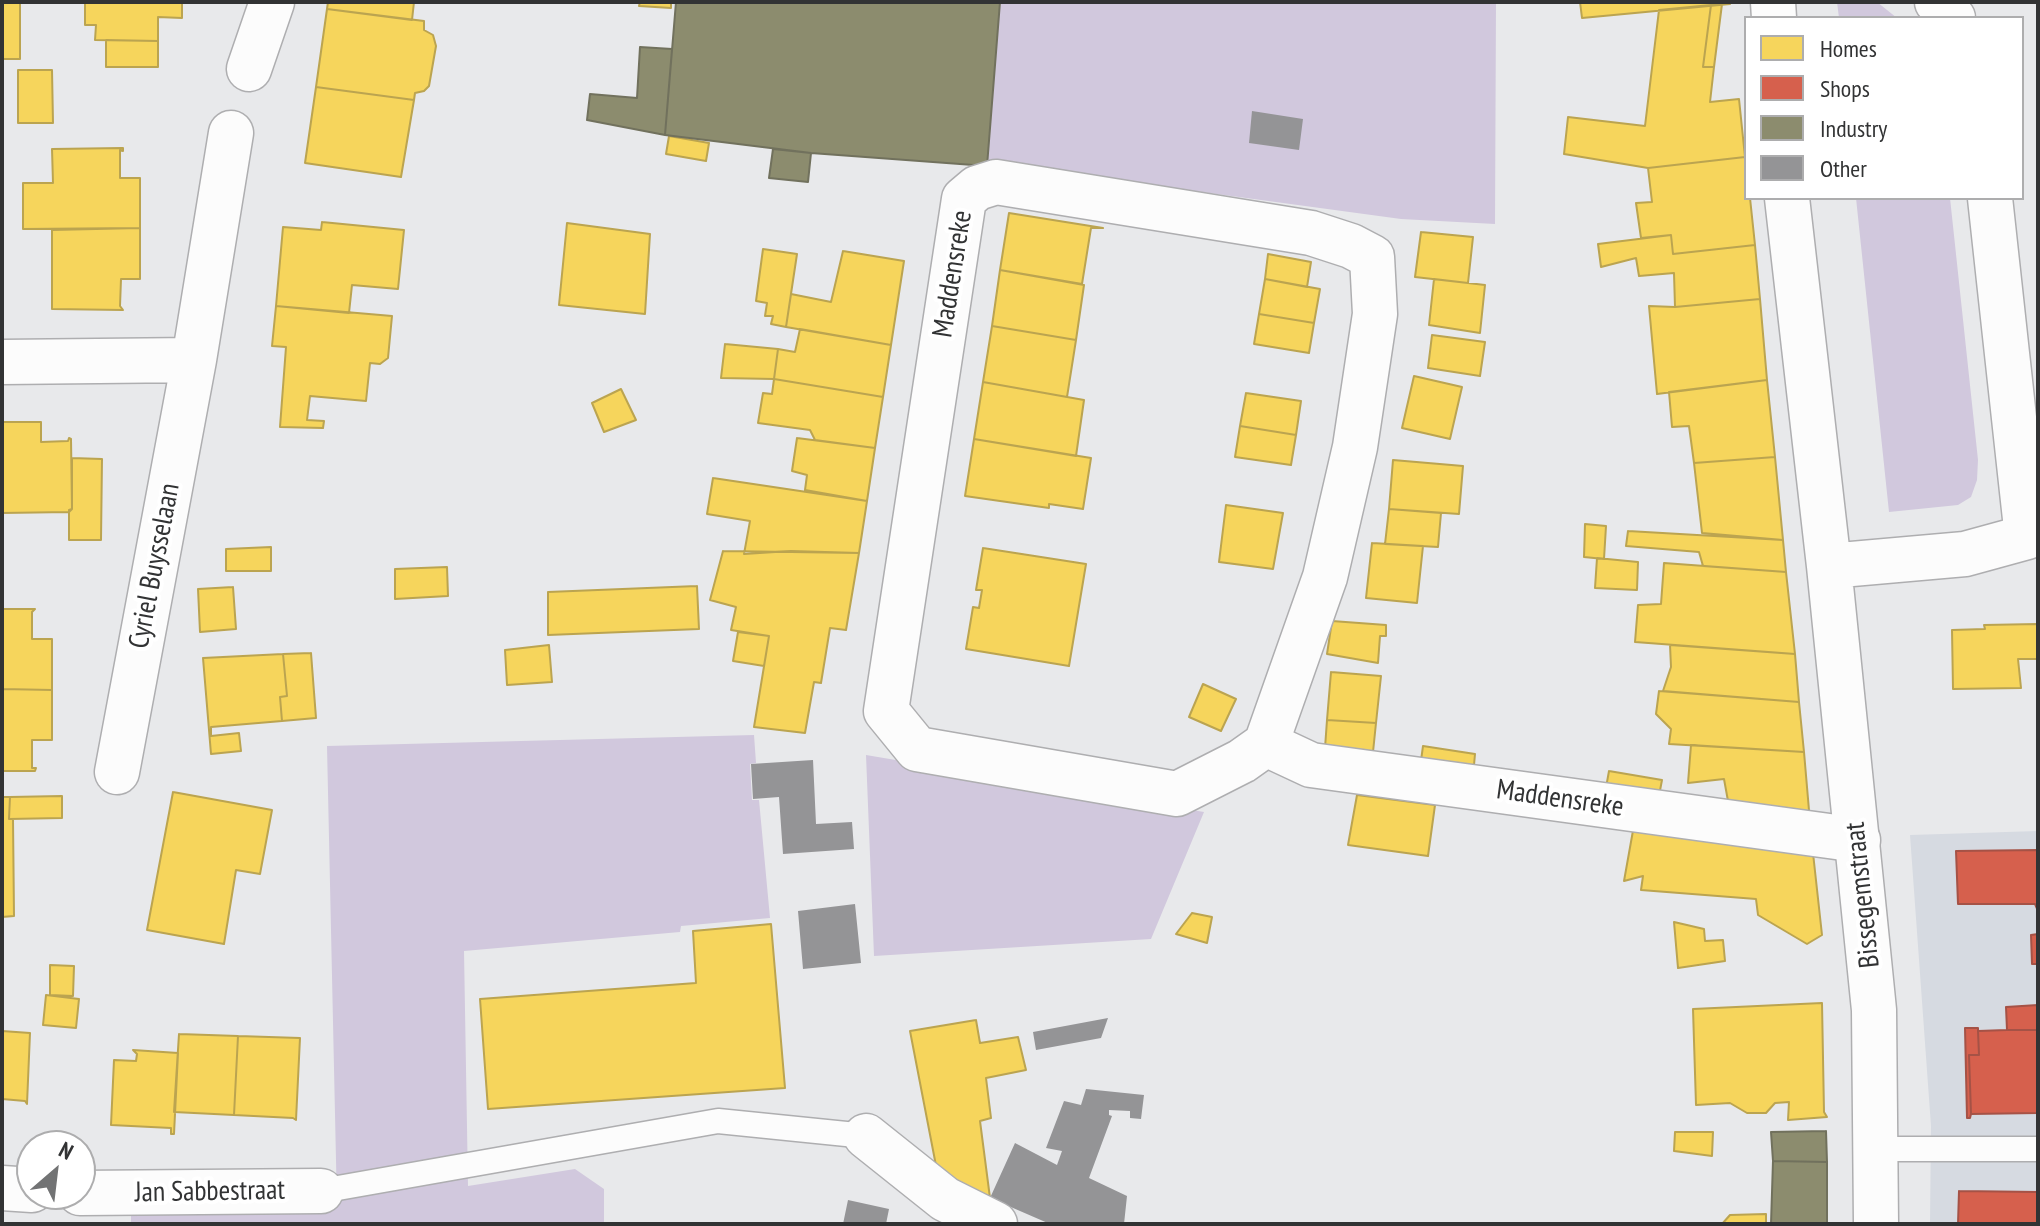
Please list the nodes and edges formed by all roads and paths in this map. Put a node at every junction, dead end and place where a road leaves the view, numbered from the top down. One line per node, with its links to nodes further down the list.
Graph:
1 (272, 2): 2 (street)
2 (249, 69)
3 (231, 133): 6 (street, Cyriel Buysselaan)
4 (1787, 200): 8 (street, Bissegemstraat)
5 (1990, 200): 8 (street)
6 (194, 360): 7 (street); 10 (street, Cyriel Buysselaan)
7 (2, 362)
8 (1829, 566): 11 (street, Bissegemstraat)
9 (1266, 744): 9 (street, Maddensreke); 11 (street, Maddensreke)
10 (117, 772)
11 (1858, 840): 13 (street, Bissegemstraat)
12 (866, 1136): 15 (lane); 17 (street)
13 (1877, 1149): 14 (lane); 18 (street, Bissegemstraat)
14 (2038, 1149)
15 (321, 1191): 16 (street, Jan Sabbestraat)
16 (96, 1203)
17 (995, 1224)
18 (1876, 1224)

